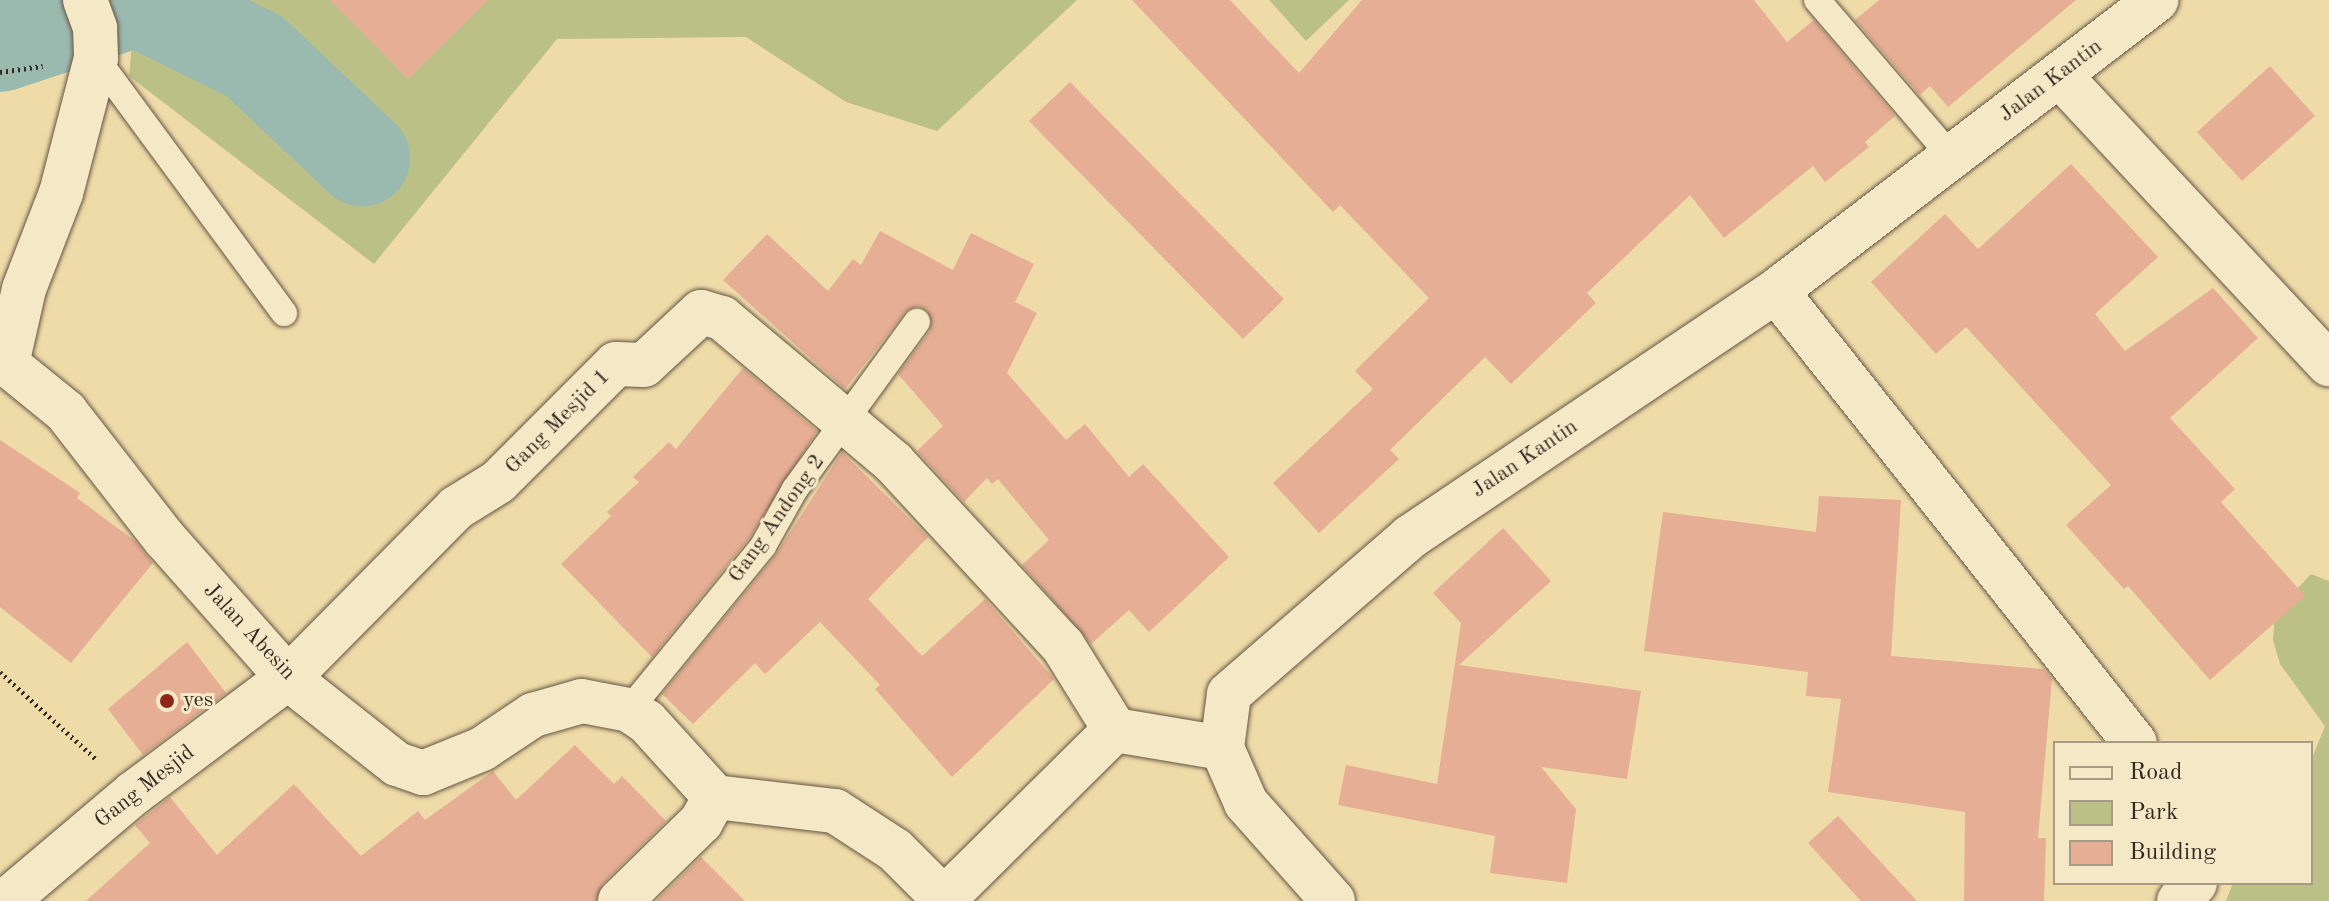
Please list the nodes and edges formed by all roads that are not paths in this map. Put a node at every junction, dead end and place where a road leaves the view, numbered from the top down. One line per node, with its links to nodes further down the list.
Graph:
1 (85, 0): 4 (street, Jalan Abesin)
2 (1817, 0): 6 (lane)
3 (2156, 0): 5 (street, Jalan Kantin)
4 (96, 58): 8 (lane); 10 (street, Jalan Abesin)
5 (2061, 77): 6 (street, Jalan Kantin); 11 (street)
6 (1949, 154): 7 (street, Jalan Kantin)
7 (1776, 291): 16 (street); 17 (street, Jalan Kantin)
8 (284, 313)
9 (917, 322): 12 (lane, Gang Andong 2)
10 (3, 364): 13 (street, Jalan Abesin)
11 (2329, 364)
12 (848, 421): 13 (street, Gang Mesjid 1); 14 (lane, Gang Andong 2); 15 (street)
13 (288, 678): 14 (street, Jalan Abesin); 21 (street, Gang Mesjid)
14 (629, 710): 18 (street, Jalan Abesin)
15 (1115, 730): 17 (street); 20 (street)
16 (2133, 741)
17 (1222, 748): 23 (street)
18 (715, 797): 20 (street); 22 (street)
19 (2193, 885): 24 (street)
20 (946, 900)
21 (6, 901)
22 (620, 901)
23 (1333, 901)
24 (2179, 901)

